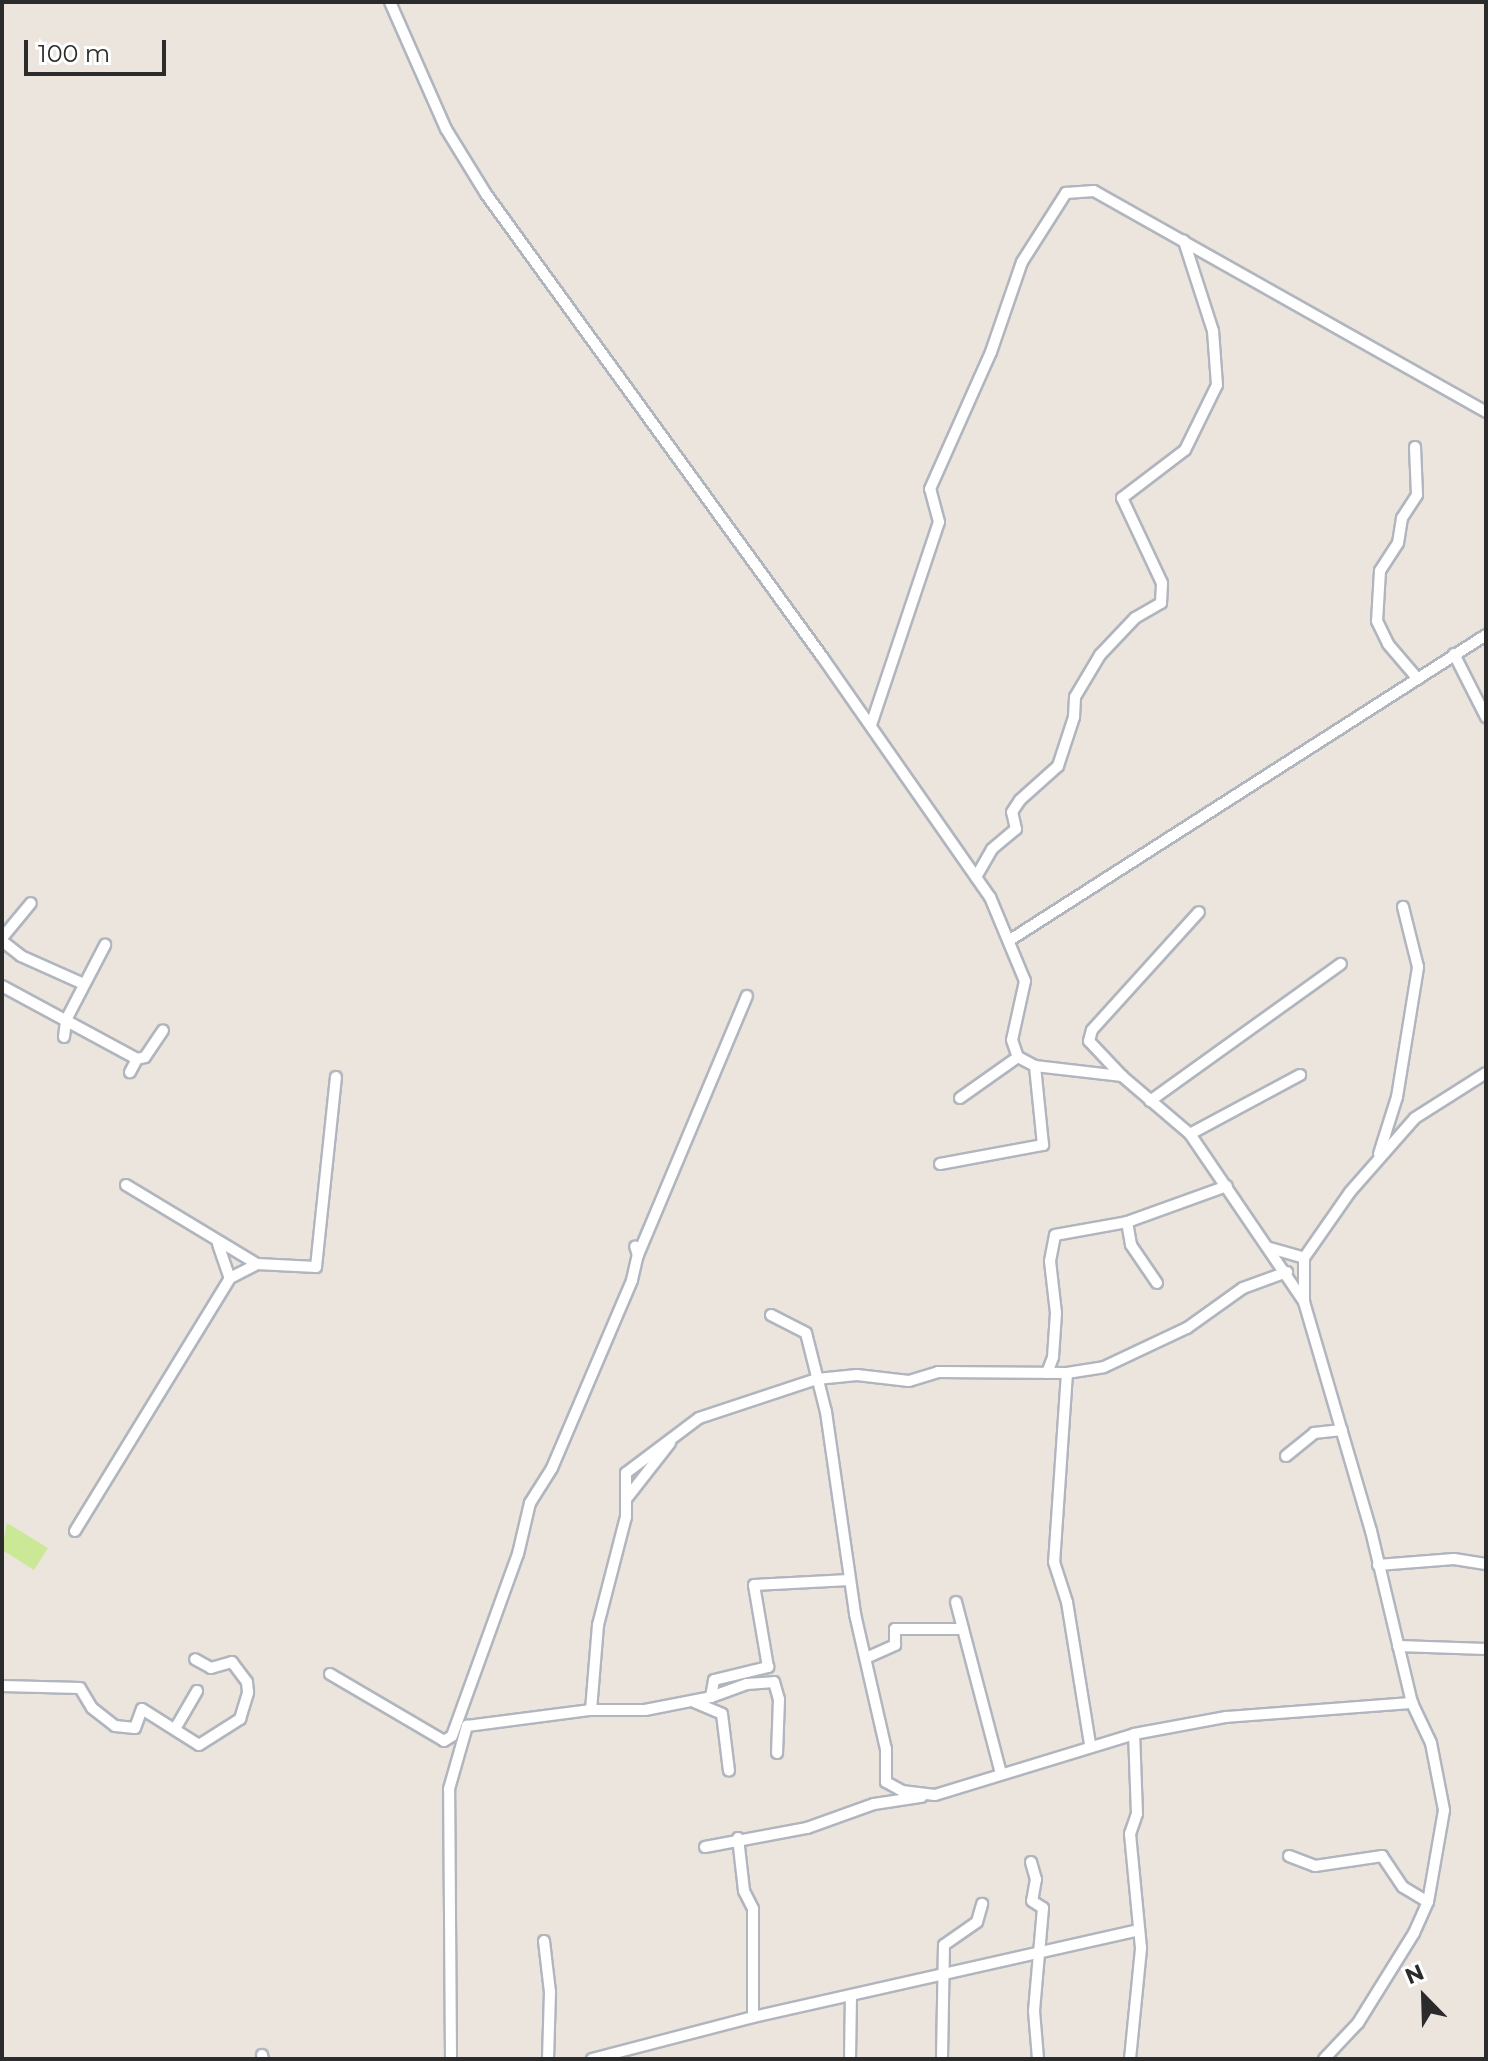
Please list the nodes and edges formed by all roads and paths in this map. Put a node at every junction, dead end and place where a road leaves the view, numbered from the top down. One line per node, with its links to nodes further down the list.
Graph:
1 (390, 2): 9 (street)
2 (1184, 241): 3 (street); 9 (street); 10 (street)
3 (1486, 412)
4 (1415, 447): 7 (street)
5 (1486, 635): 6 (street)
6 (1454, 654): 7 (street); 8 (street)
7 (1418, 679): 15 (street)
8 (1486, 717)
9 (871, 725): 10 (street)
10 (976, 877): 15 (street)
11 (31, 903): 14 (street)
12 (1403, 907): 35 (street)
13 (1199, 912): 30 (street)
14 (2, 940): 18 (street)
15 (1010, 940): 24 (street)
16 (105, 945): 18 (street)
17 (1341, 964): 33 (street)
18 (84, 984): 21 (street)
19 (2, 986): 21 (street)
20 (747, 996): 66 (street)
21 (66, 1020): 23 (street); 25 (street)
22 (163, 1030): 25 (street)
23 (64, 1037)
24 (1018, 1057): 26 (street); 32 (street)
25 (137, 1059): 27 (street)
26 (1035, 1066): 30 (street); 36 (street)
27 (130, 1072)
28 (1486, 1073): 35 (street)
29 (1300, 1075): 34 (street)
30 (1122, 1076): 33 (street)
31 (336, 1077): 43 (street)
32 (960, 1098)
33 (1150, 1101): 34 (street)
34 (1190, 1134): 38 (street)
35 (1378, 1159): 42 (street)
36 (940, 1164)
37 (126, 1185): 40 (street)
38 (1227, 1186): 39 (street); 41 (street)
39 (1127, 1222): 46 (street); 49 (street)
40 (218, 1244): 43 (street); 45 (street)
41 (1270, 1248): 42 (street); 44 (street)
42 (1304, 1258): 47 (street)
43 (257, 1264): 45 (street)
44 (1287, 1272): 47 (street); 50 (street)
45 (230, 1278): 56 (street)
46 (1157, 1283)
47 (1304, 1302): 52 (street)
48 (771, 1315): 51 (street)
49 (1047, 1373): 50 (street); 51 (street)
50 (1067, 1373): 75 (street)
51 (817, 1379): 53 (street); 59 (street)
52 (1342, 1430): 54 (street); 58 (street)
53 (672, 1440): 55 (street); 55 (street)
54 (1286, 1456)
55 (627, 1498): 72 (street)
56 (75, 1531)
57 (1486, 1564): 58 (street)
58 (1378, 1565): 62 (street)
59 (849, 1580): 64 (street); 69 (street)
60 (956, 1602): 61 (street)
61 (963, 1629): 64 (street); 78 (street)
62 (1398, 1646): 63 (street); 71 (street)
63 (1486, 1649)
64 (866, 1658): 79 (street)
65 (195, 1659): 73 (street)
66 (330, 1674)
67 (2, 1686): 73 (street)
68 (197, 1691): 73 (street)
69 (711, 1697): 70 (street); 76 (street)
70 (694, 1702): 72 (street); 77 (street)
71 (1412, 1703): 74 (street); 84 (street)
72 (591, 1710): 92 (street)
73 (175, 1729)
74 (1134, 1734): 75 (street); 86 (street)
75 (1090, 1744): 78 (street)
76 (777, 1753)
77 (729, 1771)
78 (1001, 1774): 79 (street)
79 (935, 1795): 80 (street)
80 (738, 1838): 81 (street); 91 (street)
81 (705, 1847)
82 (1289, 1856): 84 (street)
83 (1031, 1862): 88 (street)
84 (1428, 1902): 99 (street)
85 (982, 1904): 89 (street)
86 (1136, 1931): 88 (street); 98 (street)
87 (544, 1941): 93 (street)
88 (1042, 1953): 89 (street); 97 (street)
89 (941, 1977): 90 (street); 96 (street)
90 (851, 1998): 91 (street); 95 (street)
91 (753, 2017): 94 (street)
92 (451, 2059)
93 (548, 2059)
94 (592, 2059)
95 (850, 2059)
96 (942, 2059)
97 (1038, 2059)
98 (1130, 2059)
99 (1324, 2059)

